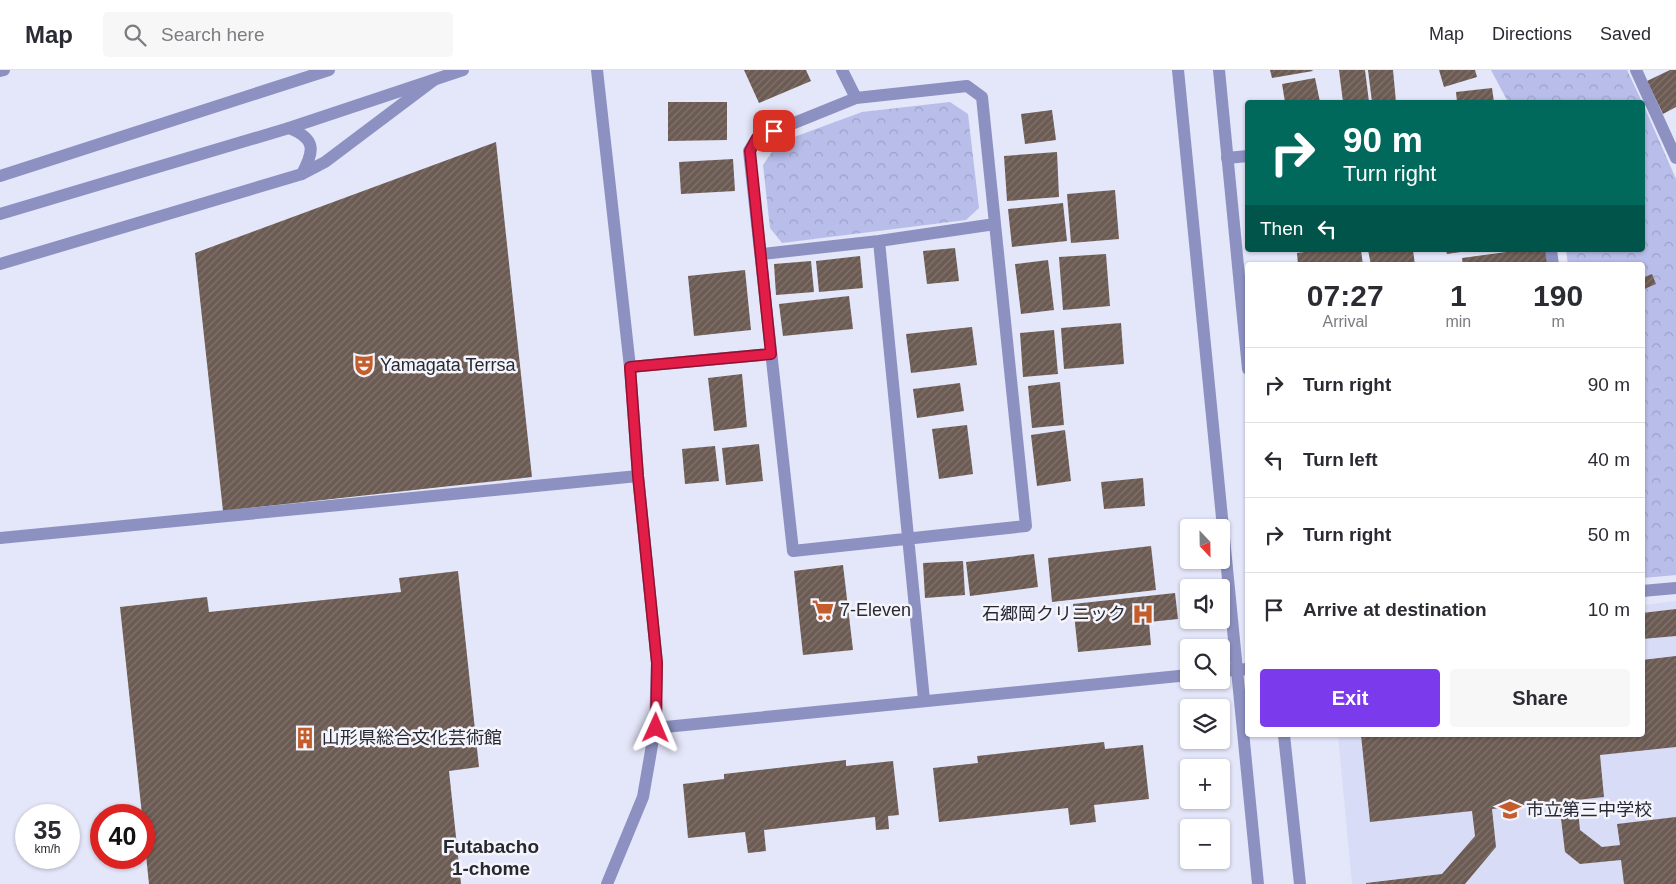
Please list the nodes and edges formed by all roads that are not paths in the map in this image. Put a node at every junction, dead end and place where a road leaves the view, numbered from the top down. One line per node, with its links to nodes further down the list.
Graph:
1 (329, 70): 15 (street)
2 (463, 70): 8 (street)
3 (597, 70): 23 (street)
4 (842, 70): 9 (street)
5 (1178, 70): 29 (street)
6 (1219, 70): 12 (street)
7 (1636, 70): 13 (street)
8 (434, 80): 10 (street); 14 (street)
9 (856, 98): 17 (street); 19 (street)
10 (289, 128): 14 (street); 16 (street)
11 (1245, 156): 12 (street)
12 (1227, 158): 21 (street)
13 (1676, 158)
14 (302, 174): 20 (street)
15 (0, 176)
16 (0, 214)
17 (995, 224): 18 (street); 26 (street)
18 (879, 240): 19 (street); 26 (street)
19 (762, 254): 22 (street)
20 (0, 264)
21 (1245, 339)
22 (771, 354): 23 (street); 26 (street)
23 (630, 367): 24 (street)
24 (638, 476): 25 (street); 34 (street)
25 (0, 538)
26 (909, 539): 33 (street)
27 (1676, 588): 28 (street)
28 (1645, 591)
29 (1243, 669): 30 (street); 32 (street)
30 (1230, 670)
31 (1180, 675): 33 (street)
32 (1245, 698)
33 (924, 700): 34 (street)
34 (656, 728): 37 (street)
35 (1248, 737): 38 (street)
36 (1284, 737): 39 (street)
37 (607, 884)
38 (1258, 884)
39 (1300, 884)

